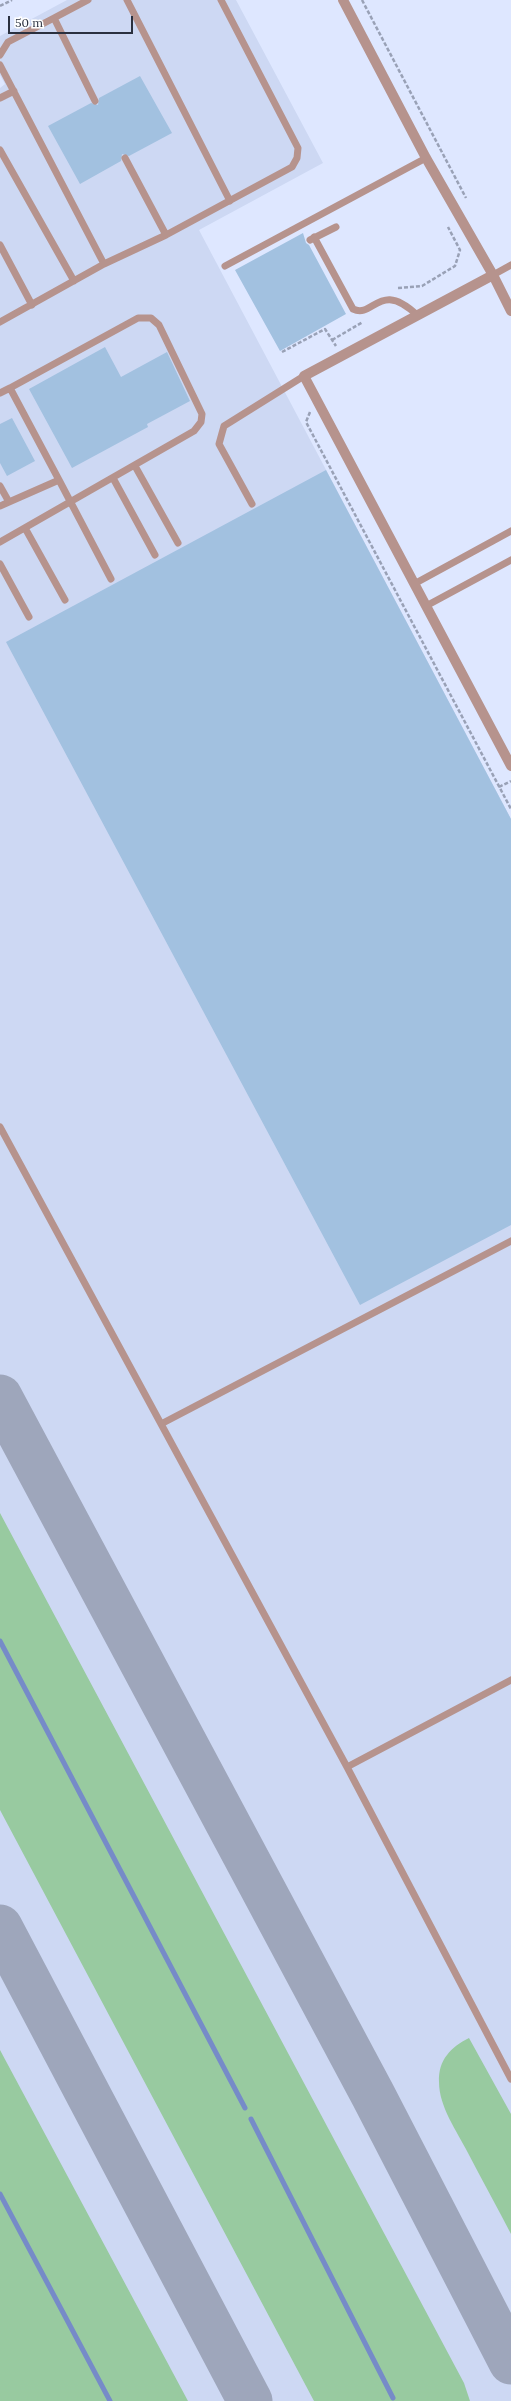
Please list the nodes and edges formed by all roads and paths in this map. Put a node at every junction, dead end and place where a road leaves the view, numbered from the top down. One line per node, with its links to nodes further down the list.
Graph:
1 (12, 0): 7 (path)
2 (88, 0): 8 (lane)
3 (127, 0): 17 (lane)
4 (221, 0): 17 (lane)
5 (343, 0): 16 (street)
6 (362, 0): 18 (path)
7 (0, 6)
8 (54, 18): 9 (lane); 13 (lane)
9 (0, 55)
10 (0, 65): 11 (lane)
11 (14, 91): 12 (lane); 22 (lane)
12 (0, 98)
13 (95, 101)
14 (0, 150): 26 (lane)
15 (125, 158): 20 (lane)
16 (426, 158): 24 (lane); 25 (street)
17 (230, 201): 20 (lane)
18 (469, 203)
19 (336, 227): 29 (lane)
20 (166, 235): 22 (lane)
21 (0, 245): 27 (lane)
22 (104, 264): 26 (lane)
23 (511, 265): 25 (lane)
24 (225, 266)
25 (493, 275): 28 (street); 29 (street)
26 (74, 281): 27 (lane)
27 (32, 305): 30 (lane)
28 (511, 311)
29 (418, 315): 33 (street)
30 (0, 322)
31 (332, 340): 32 (path)
32 (282, 352)
33 (304, 376): 43 (lane); 53 (street)
34 (10, 388): 35 (lane); 37 (lane); 39 (lane)
35 (0, 393)
36 (306, 422): 59 (path)
37 (135, 466): 38 (lane); 48 (lane)
38 (113, 478): 42 (lane); 49 (lane)
39 (59, 480): 41 (lane); 42 (lane)
40 (0, 486): 41 (lane)
41 (9, 502): 44 (lane)
42 (70, 502): 45 (lane); 52 (lane)
43 (252, 504)
44 (0, 506)
45 (25, 528): 47 (lane); 54 (lane)
46 (511, 531): 53 (lane)
47 (0, 542)
48 (178, 543)
49 (155, 555)
50 (511, 560): 55 (lane)
51 (0, 564): 56 (lane)
52 (111, 579)
53 (414, 584): 55 (street)
54 (65, 600)
55 (426, 606): 57 (street)
56 (29, 617)
57 (511, 766)
58 (511, 781): 59 (path)
59 (499, 787): 60 (path)
60 (511, 809)
61 (0, 1127): 63 (lane)
62 (511, 1241): 63 (lane)
63 (161, 1424): 65 (lane)
64 (511, 1680): 65 (lane)
65 (347, 1767): 66 (lane)
66 (511, 2079)

